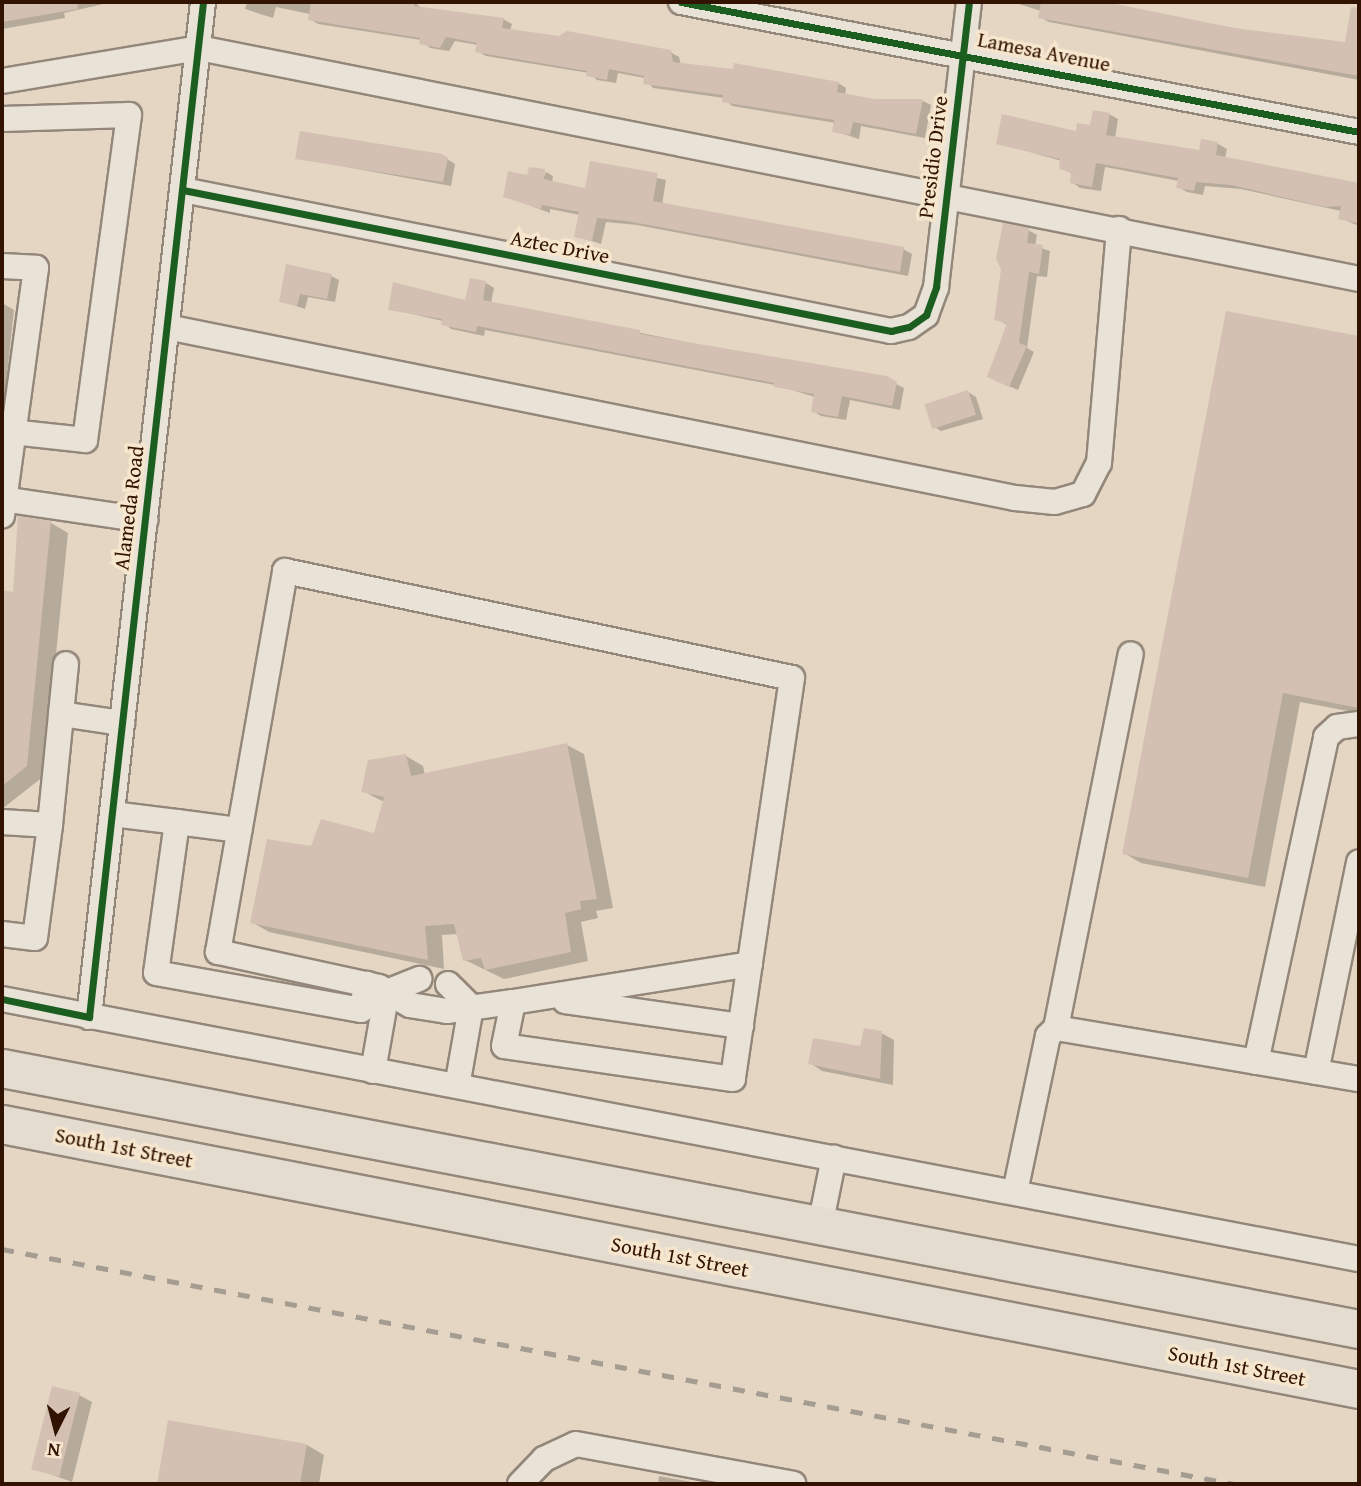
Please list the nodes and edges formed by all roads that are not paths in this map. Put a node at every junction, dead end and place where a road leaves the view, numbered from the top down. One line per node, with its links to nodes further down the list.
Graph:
1 (204, 2): 4 (street, Alameda Road)
2 (681, 2): 5 (street, Lamesa Avenue)
3 (969, 2): 5 (street, Presidio Drive)
4 (198, 48): 6 (street); 9 (street, Alameda Road); 10 (street)
5 (963, 54): 8 (street, Lamesa Avenue); 10 (street, Presidio Drive)
6 (2, 81)
7 (2, 120): 16 (street)
8 (1359, 132)
9 (183, 190): 14 (street, Aztec Drive); 15 (street, Alameda Road)
10 (946, 197): 11 (street); 14 (street, Presidio Drive)
11 (1119, 229): 13 (street); 15 (street)
12 (2, 266): 16 (street)
13 (1359, 279)
14 (926, 315)
15 (167, 327): 18 (street, Alameda Road)
16 (7, 431): 17 (street)
17 (3, 505): 18 (street)
18 (145, 520): 22 (street, Alameda Road)
19 (1131, 654): 41 (street)
20 (66, 664): 21 (street)
21 (61, 714): 22 (street); 27 (street)
22 (122, 723): 24 (street, Alameda Road)
23 (1359, 724): 42 (street)
24 (112, 814): 26 (street); 39 (street, Alameda Road)
25 (2, 822): 27 (street)
26 (177, 822): 28 (street); 34 (street)
27 (50, 825): 30 (street)
28 (239, 830): 31 (street); 34 (street)
29 (1359, 862): 45 (street)
30 (2, 934)
31 (750, 964): 35 (street); 40 (street)
32 (419, 979): 34 (street)
33 (448, 984): 38 (street)
34 (377, 988): 38 (street); 44 (street)
35 (541, 998): 37 (street); 40 (street)
36 (2, 999): 39 (street)
37 (513, 1002): 38 (street); 40 (street)
38 (471, 1007): 47 (street)
39 (89, 1017): 44 (street)
40 (741, 1026)
41 (1056, 1028): 42 (street); 50 (street)
42 (1256, 1062): 45 (street)
43 (2, 1068): 51 (highway)
44 (373, 1071): 47 (street)
45 (1316, 1072): 46 (street)
46 (1359, 1079)
47 (457, 1086): 49 (street)
48 (2, 1124): 53 (highway, South 1st Street)
49 (834, 1157): 50 (street); 51 (street)
50 (1015, 1192): 52 (street)
51 (820, 1226): 53 (highway); 54 (highway)
52 (1359, 1259)
53 (811, 1282): 55 (highway, South 1st Street)
54 (1359, 1329)
55 (1359, 1388)
56 (520, 1484): 57 (street)
57 (793, 1484)

